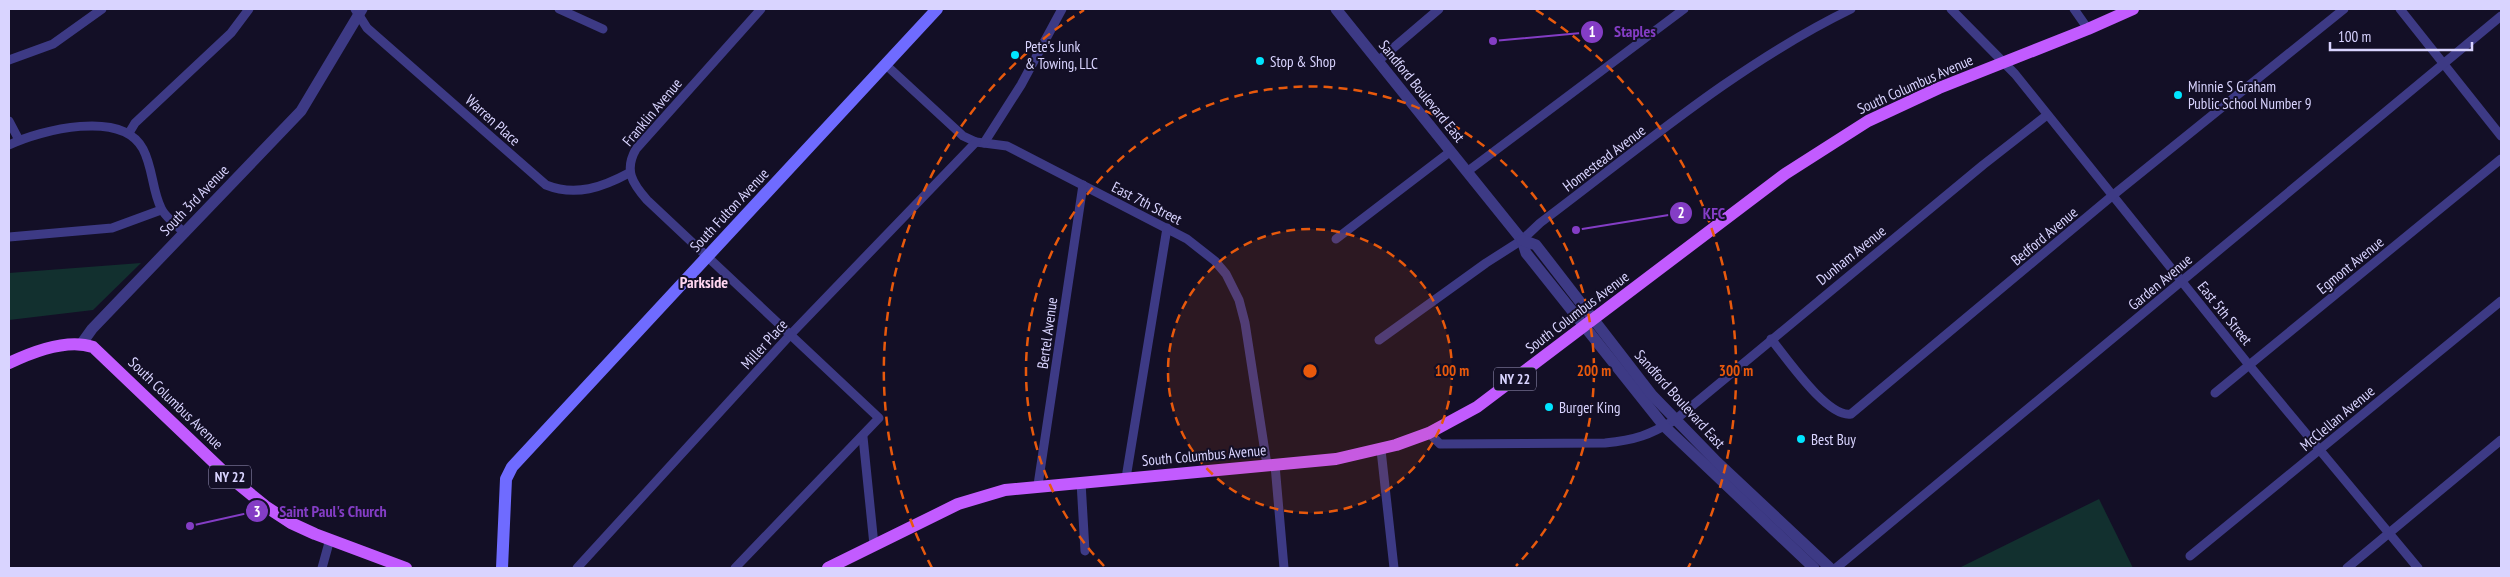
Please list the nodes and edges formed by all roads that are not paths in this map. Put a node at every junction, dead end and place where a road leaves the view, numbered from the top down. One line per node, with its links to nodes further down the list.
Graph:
1 (102, 9): 20 (street)
2 (249, 9): 27 (street)
3 (559, 9): 18 (street)
4 (761, 9): 35 (street, Franklin Avenue)
5 (937, 9): 24 (main road, South Fulton Avenue)
6 (1062, 9): 30 (street, Miller Place)
7 (1336, 9): 21 (street, Sandford Boulevard East)
8 (1439, 9): 21 (street)
9 (1684, 9): 34 (street)
10 (1851, 9): 43 (street, Homestead Avenue)
11 (1951, 9): 22 (street, East 5th Street)
12 (2074, 9): 19 (street)
13 (2133, 9): 19 (main road, South Columbus Avenue / NY 22)
14 (2344, 9): 37 (street, Bedford Avenue)
15 (2400, 9): 23 (street)
16 (359, 11): 35 (street, Warren Place); 40 (street, South 3rd Avenue)
17 (2501, 16): 23 (street, Garden Avenue)
18 (603, 29)
19 (2088, 29): 22 (main road, South Columbus Avenue / NY 22)
20 (9, 60)
21 (1378, 61): 32 (street, Sandford Boulevard East)
22 (2005, 62): 25 (street, East 5th Street); 47 (main road, South Columbus Avenue / NY 22)
23 (2446, 64): 28 (street); 45 (street, Garden Avenue)
24 (886, 65): 30 (street, East 7th Street); 44 (main road, South Fulton Avenue)
25 (2047, 115): 37 (street, East 5th Street); 49 (street, Dunham Avenue)
26 (9, 121): 29 (street)
27 (128, 133): 29 (street); 38 (street)
28 (2501, 136)
29 (19, 140): 31 (street)
30 (980, 143): 36 (street, East 7th Street); 48 (street, Miller Place)
31 (9, 145)
32 (1451, 151): 34 (street, Sandford Boulevard East); 42 (street)
33 (2501, 159): 53 (street, Egmont Avenue)
34 (1468, 172): 43 (street, Sandford Boulevard East)
35 (629, 173): 44 (street)
36 (1083, 185): 39 (street, East 7th Street); 65 (street, Bertel Avenue)
37 (2112, 196): 45 (street, East 5th Street); 49 (street, Bedford Avenue)
38 (161, 210): 40 (street); 41 (street)
39 (1167, 228): 62 (street, East 7th Street); 63 (street)
40 (185, 233): 51 (street, South 3rd Avenue)
41 (9, 237)
42 (1336, 239)
43 (1522, 240): 47 (street, Sandford Boulevard East); 50 (street, Homestead Avenue)
44 (708, 256): 48 (street); 74 (main road, South Fulton Avenue)
45 (2182, 281): 53 (street, East 5th Street); 83 (street, Garden Avenue)
46 (2501, 301): 60 (street, McClellan Avenue)
47 (1589, 324): 55 (street, Sandford Boulevard East); 56 (street, Sandford Boulevard East); 57 (main road, South Columbus Avenue / NY 22)
48 (792, 334): 58 (street); 75 (street, Miller Place)
49 (1771, 339): 55 (street, Dunham Avenue)
50 (1380, 340)
51 (82, 343): 52 (main road); 67 (main road, South Columbus Avenue / NY 22)
52 (9, 363)
53 (2249, 365): 54 (street, Egmont Avenue); 60 (street, East 5th Street)
54 (2215, 393)
55 (1675, 420): 56 (street, Dunham Avenue); 82 (street, Sandford Boulevard East)
56 (1664, 426): 57 (street, Dunham Avenue); 81 (street, Sandford Boulevard East)
57 (1429, 433): 61 (main road, South Columbus Avenue / NY 22)
58 (863, 436): 68 (street); 76 (street)
59 (2501, 440): 66 (street)
60 (2320, 449): 66 (street, East 5th Street); 71 (street, McClellan Avenue)
61 (1381, 450): 62 (main road, South Columbus Avenue / NY 22); 80 (street)
62 (1271, 465): 63 (main road, South Columbus Avenue / NY 22); 79 (street, East 7th Street)
63 (1126, 478): 64 (main road, South Columbus Avenue / NY 22)
64 (1081, 482): 65 (main road, South Columbus Avenue / NY 22); 69 (street)
65 (1038, 485): 68 (main road, South Columbus Avenue / NY 22)
66 (2388, 534): 84 (street); 85 (street, East 5th Street)
67 (330, 539): 72 (street); 73 (main road, South Columbus Avenue / NY 22)
68 (874, 544): 70 (main road, South Columbus Avenue / NY 22)
69 (1085, 551)
70 (857, 553): 77 (main road, South Columbus Avenue / NY 22); 78 (street)
71 (2190, 556)
72 (322, 568)
73 (406, 568)
74 (502, 568)
75 (577, 568)
76 (735, 568)
77 (828, 568)
78 (850, 568)
79 (1284, 568)
80 (1394, 568)
81 (1814, 568)
82 (1830, 568)
83 (1836, 568)
84 (2347, 568)
85 (2418, 568)

